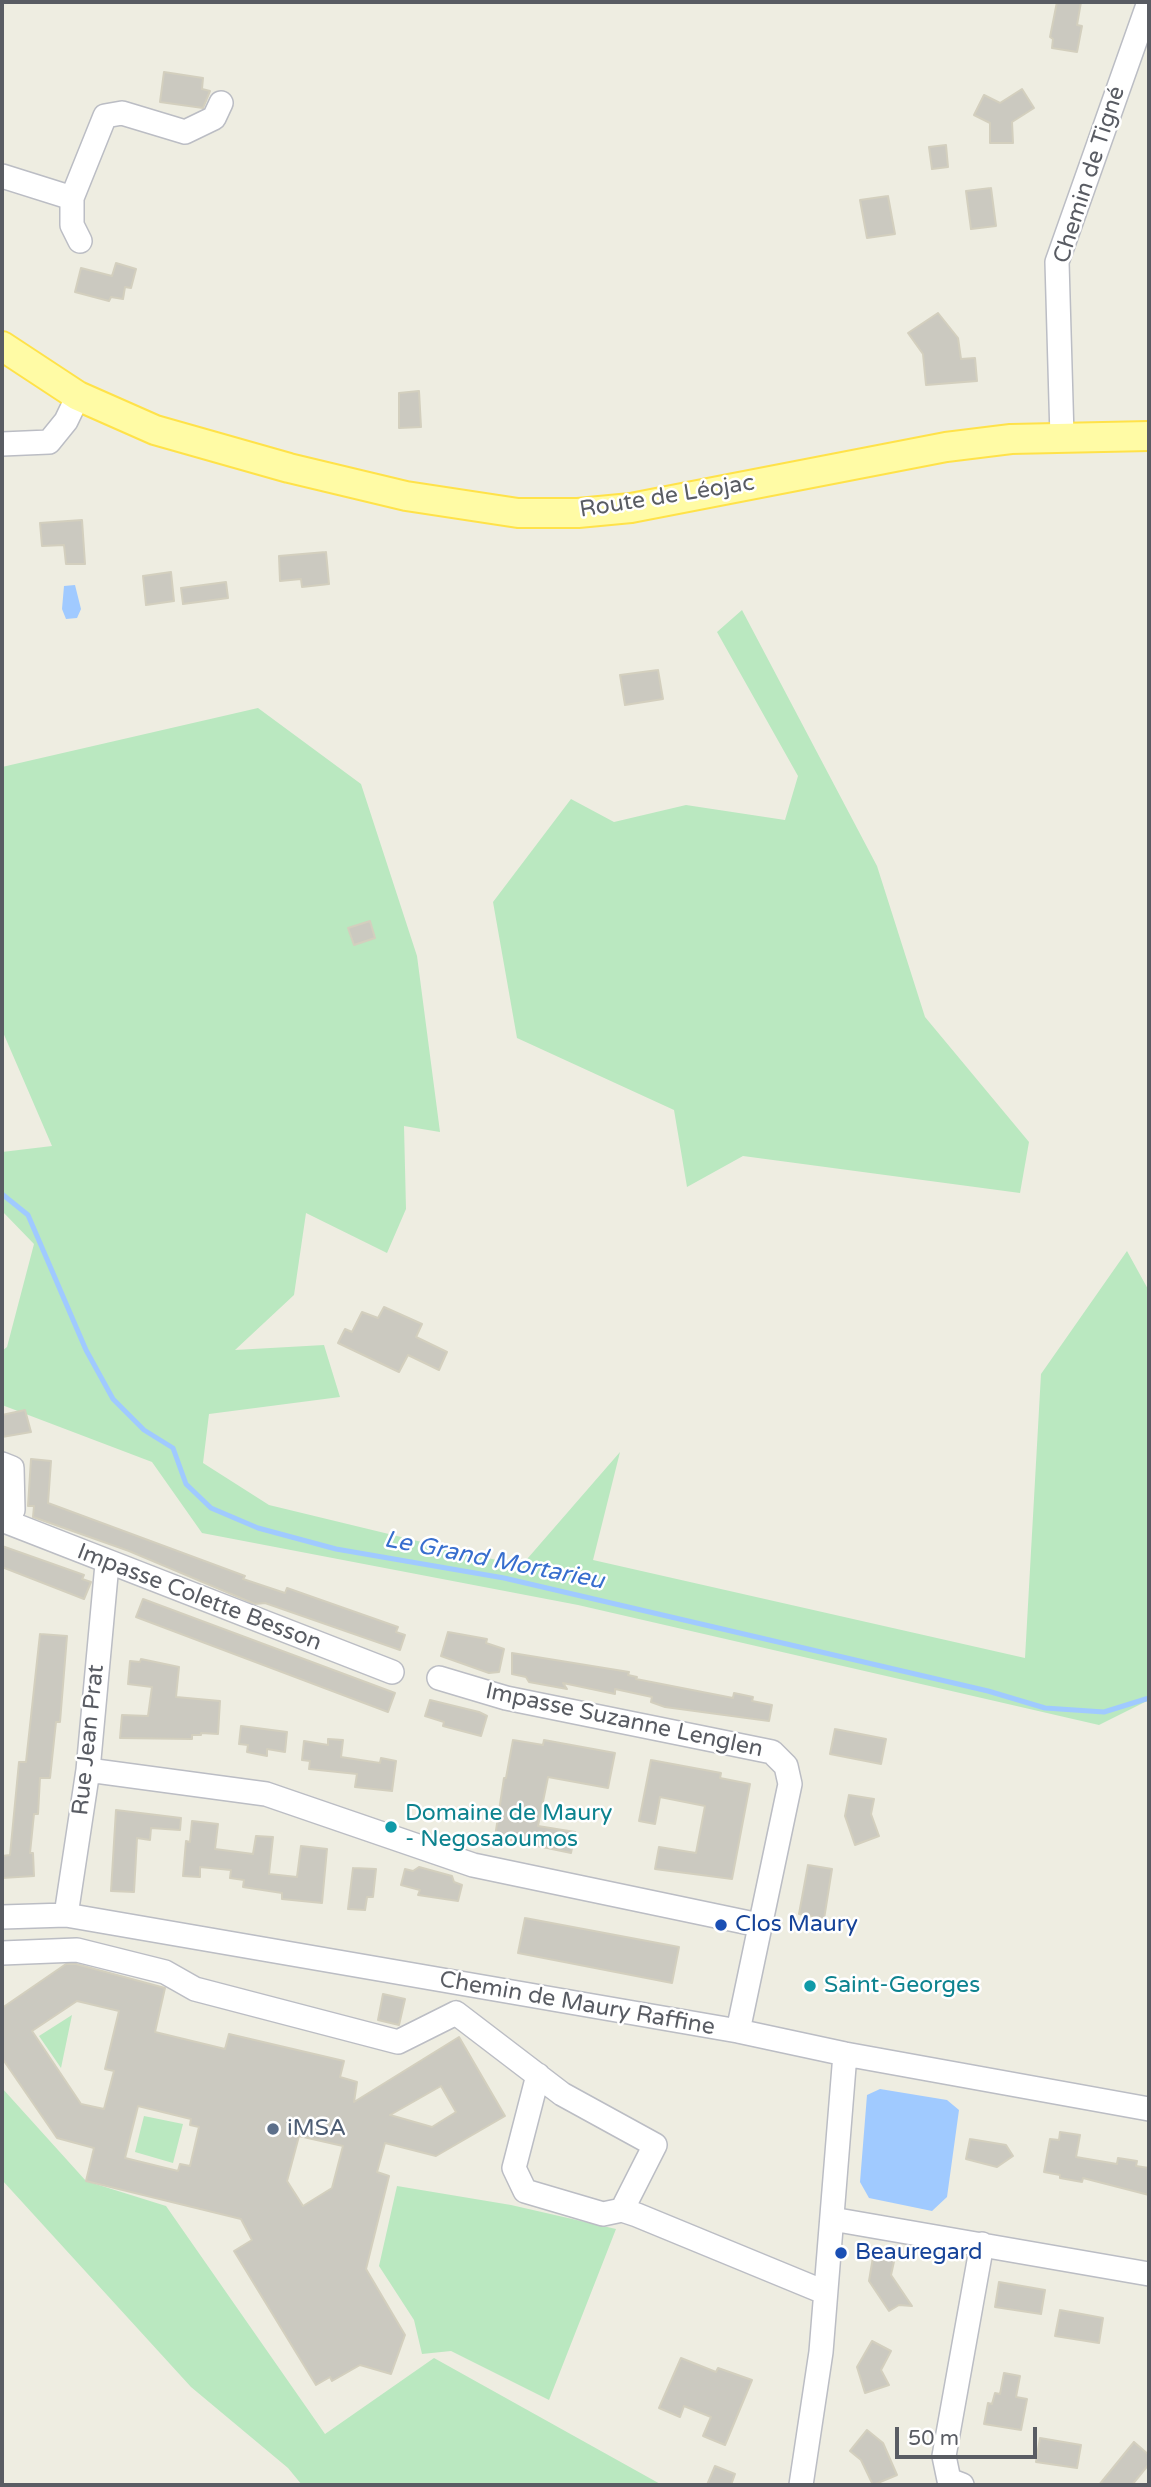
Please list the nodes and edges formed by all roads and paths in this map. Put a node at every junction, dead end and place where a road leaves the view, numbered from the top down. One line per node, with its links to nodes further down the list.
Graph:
1 (1149, 2): 9 (street, Chemin de Tigné)
2 (221, 103): 4 (street)
3 (2, 177): 4 (street)
4 (72, 198): 5 (street)
5 (80, 241)
6 (2, 346): 7 (main road, Route de Léojac)
7 (78, 396): 9 (main road, Route de Léojac); 10 (street)
8 (1149, 436): 9 (main road, Route de Léojac)
9 (1062, 437)
10 (2, 444)
11 (2, 1464): 12 (street, Impasse Colette Besson)
12 (4, 1520): 13 (street, Impasse Colette Besson)
13 (107, 1564): 14 (street, Impasse Colette Besson); 16 (street, Rue Jean Prat)
14 (392, 1672)
15 (439, 1678): 19 (street, Impasse Suzanne Lenglen)
16 (88, 1770): 17 (street, Rue Jean Prat); 19 (street)
17 (66, 1915): 18 (street, Chemin de Maury Raffine); 21 (street, Chemin de Maury Raffine)
18 (2, 1917)
19 (759, 1925): 21 (street, Impasse Suzanne Lenglen)
20 (2, 1953): 23 (street)
21 (738, 2031): 22 (street, Chemin de Maury Raffine)
22 (845, 2054): 24 (street, Chemin de Maury Raffine); 26 (street)
23 (538, 2075): 25 (street); 25 (street)
24 (1149, 2109)
25 (622, 2210): 29 (street)
26 (832, 2219): 27 (street); 29 (street)
27 (982, 2244): 28 (street); 31 (street)
28 (1149, 2274)
29 (824, 2292): 30 (street)
30 (801, 2485)
31 (962, 2485)

